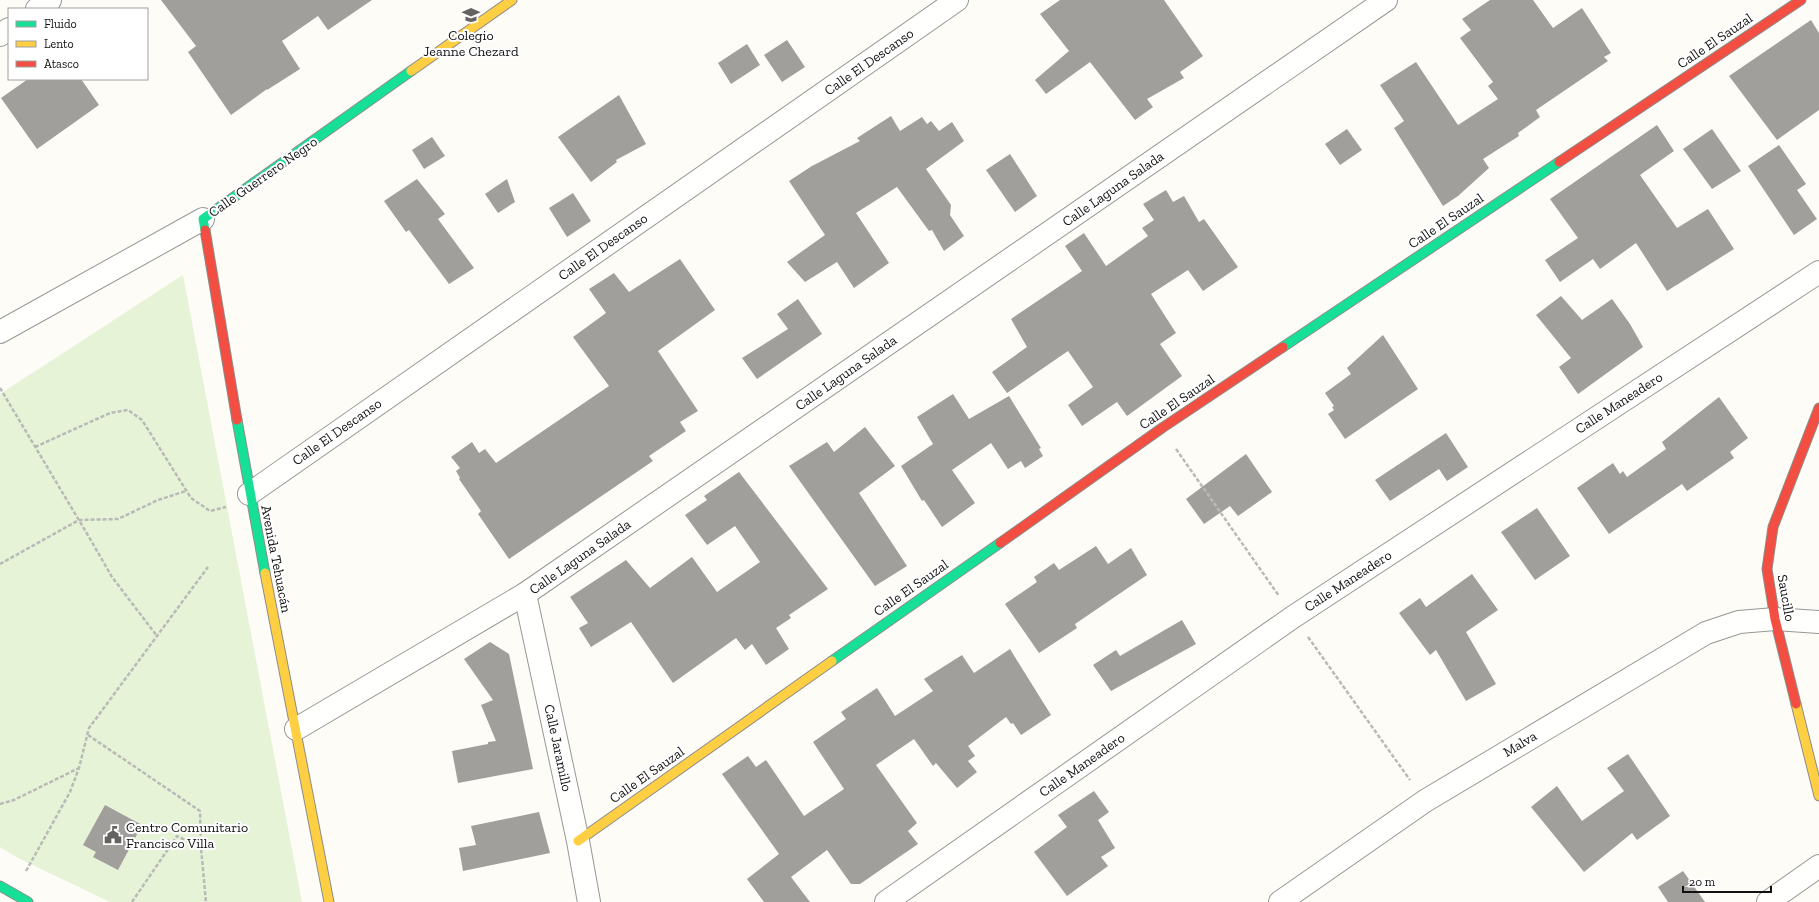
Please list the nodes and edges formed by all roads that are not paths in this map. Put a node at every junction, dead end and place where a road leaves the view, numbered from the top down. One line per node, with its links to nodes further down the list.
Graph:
1 (50, 0): 6 (street)
2 (512, 0): 7 (street, Calle Guerrero Negro)
3 (957, 0): 11 (street, Calle El Descanso)
4 (1386, 0): 12 (street, Calle Laguna Salada)
5 (1801, 0): 17 (street, Calle El Sauzal)
6 (38, 8)
7 (202, 219): 9 (street, Calle Guerrero Negro); 11 (street, Avenida Tehuacán)
8 (1819, 272): 21 (street, Calle Maneadero)
9 (0, 332)
10 (1819, 408): 13 (street, Saucillo)
11 (249, 494): 15 (street, Avenida Tehuacán)
12 (525, 594): 15 (street, Calle Laguna Salada); 17 (street, Calle Jaramillo)
13 (1775, 619): 14 (street, Malva); 16 (street, Saucillo); 22 (street, Malva)
14 (1819, 622)
15 (296, 729): 19 (street, Avenida Tehuacán)
16 (1819, 796)
17 (578, 841): 20 (street, Calle Jaramillo)
18 (1819, 866): 23 (street)
19 (329, 902)
20 (589, 902)
21 (886, 902)
22 (1280, 902)
23 (1768, 902)

